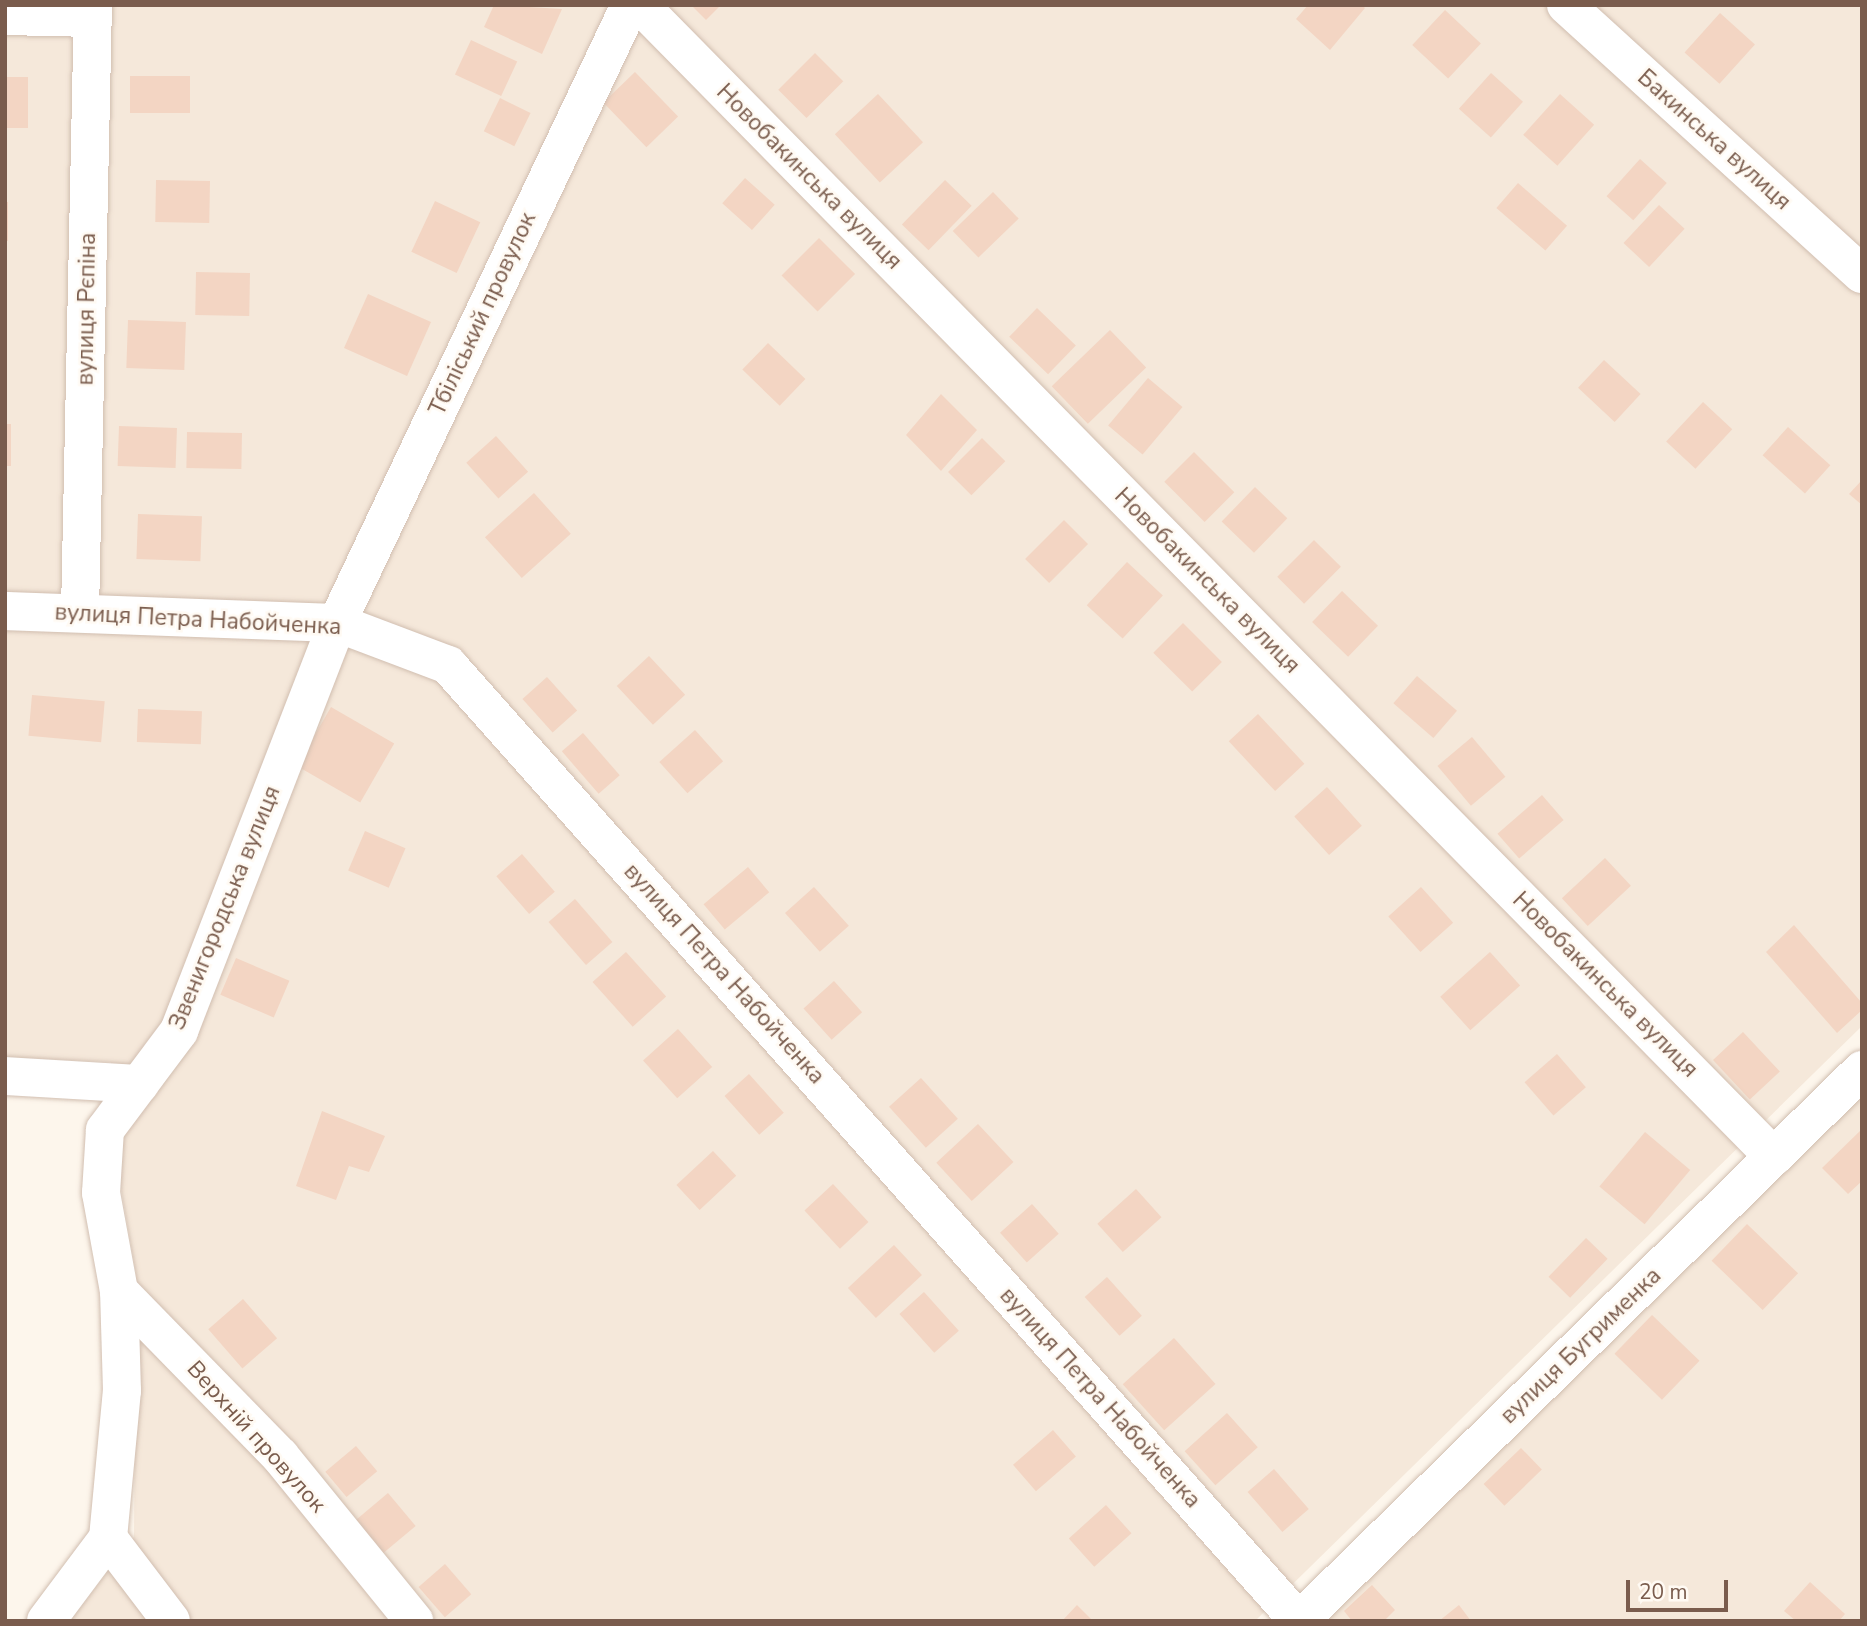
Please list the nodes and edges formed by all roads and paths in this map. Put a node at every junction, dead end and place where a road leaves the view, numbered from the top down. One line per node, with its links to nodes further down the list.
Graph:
1 (630, 5): 9 (street, Тбіліський провулок)
2 (640, 5): 13 (street, Новобакинська вулиця)
3 (1566, 5): 6 (street, Бакинська вулиця)
4 (93, 12): 5 (street); 8 (street, вулиця Рєпіна)
5 (5, 16)
6 (1862, 274)
7 (5, 611): 8 (street, вулиця Петра Набойченка)
8 (80, 613): 9 (street, вулиця Петра Набойченка)
9 (337, 623): 12 (street, Звенигородська вулиця); 19 (street, вулиця Петра Набойченка)
10 (1862, 1070): 13 (street, вулиця Бугрименка)
11 (5, 1076): 12 (street)
12 (140, 1083): 14 (street, Звенигородська вулиця)
13 (1774, 1157): 19 (street, вулиця Бугрименка)
14 (119, 1291): 15 (street, Звенигородська вулиця); 18 (street, Верхній провулок)
15 (108, 1538): 16 (street); 17 (street)
16 (46, 1621)
17 (171, 1621)
18 (414, 1621)
19 (1299, 1621)

